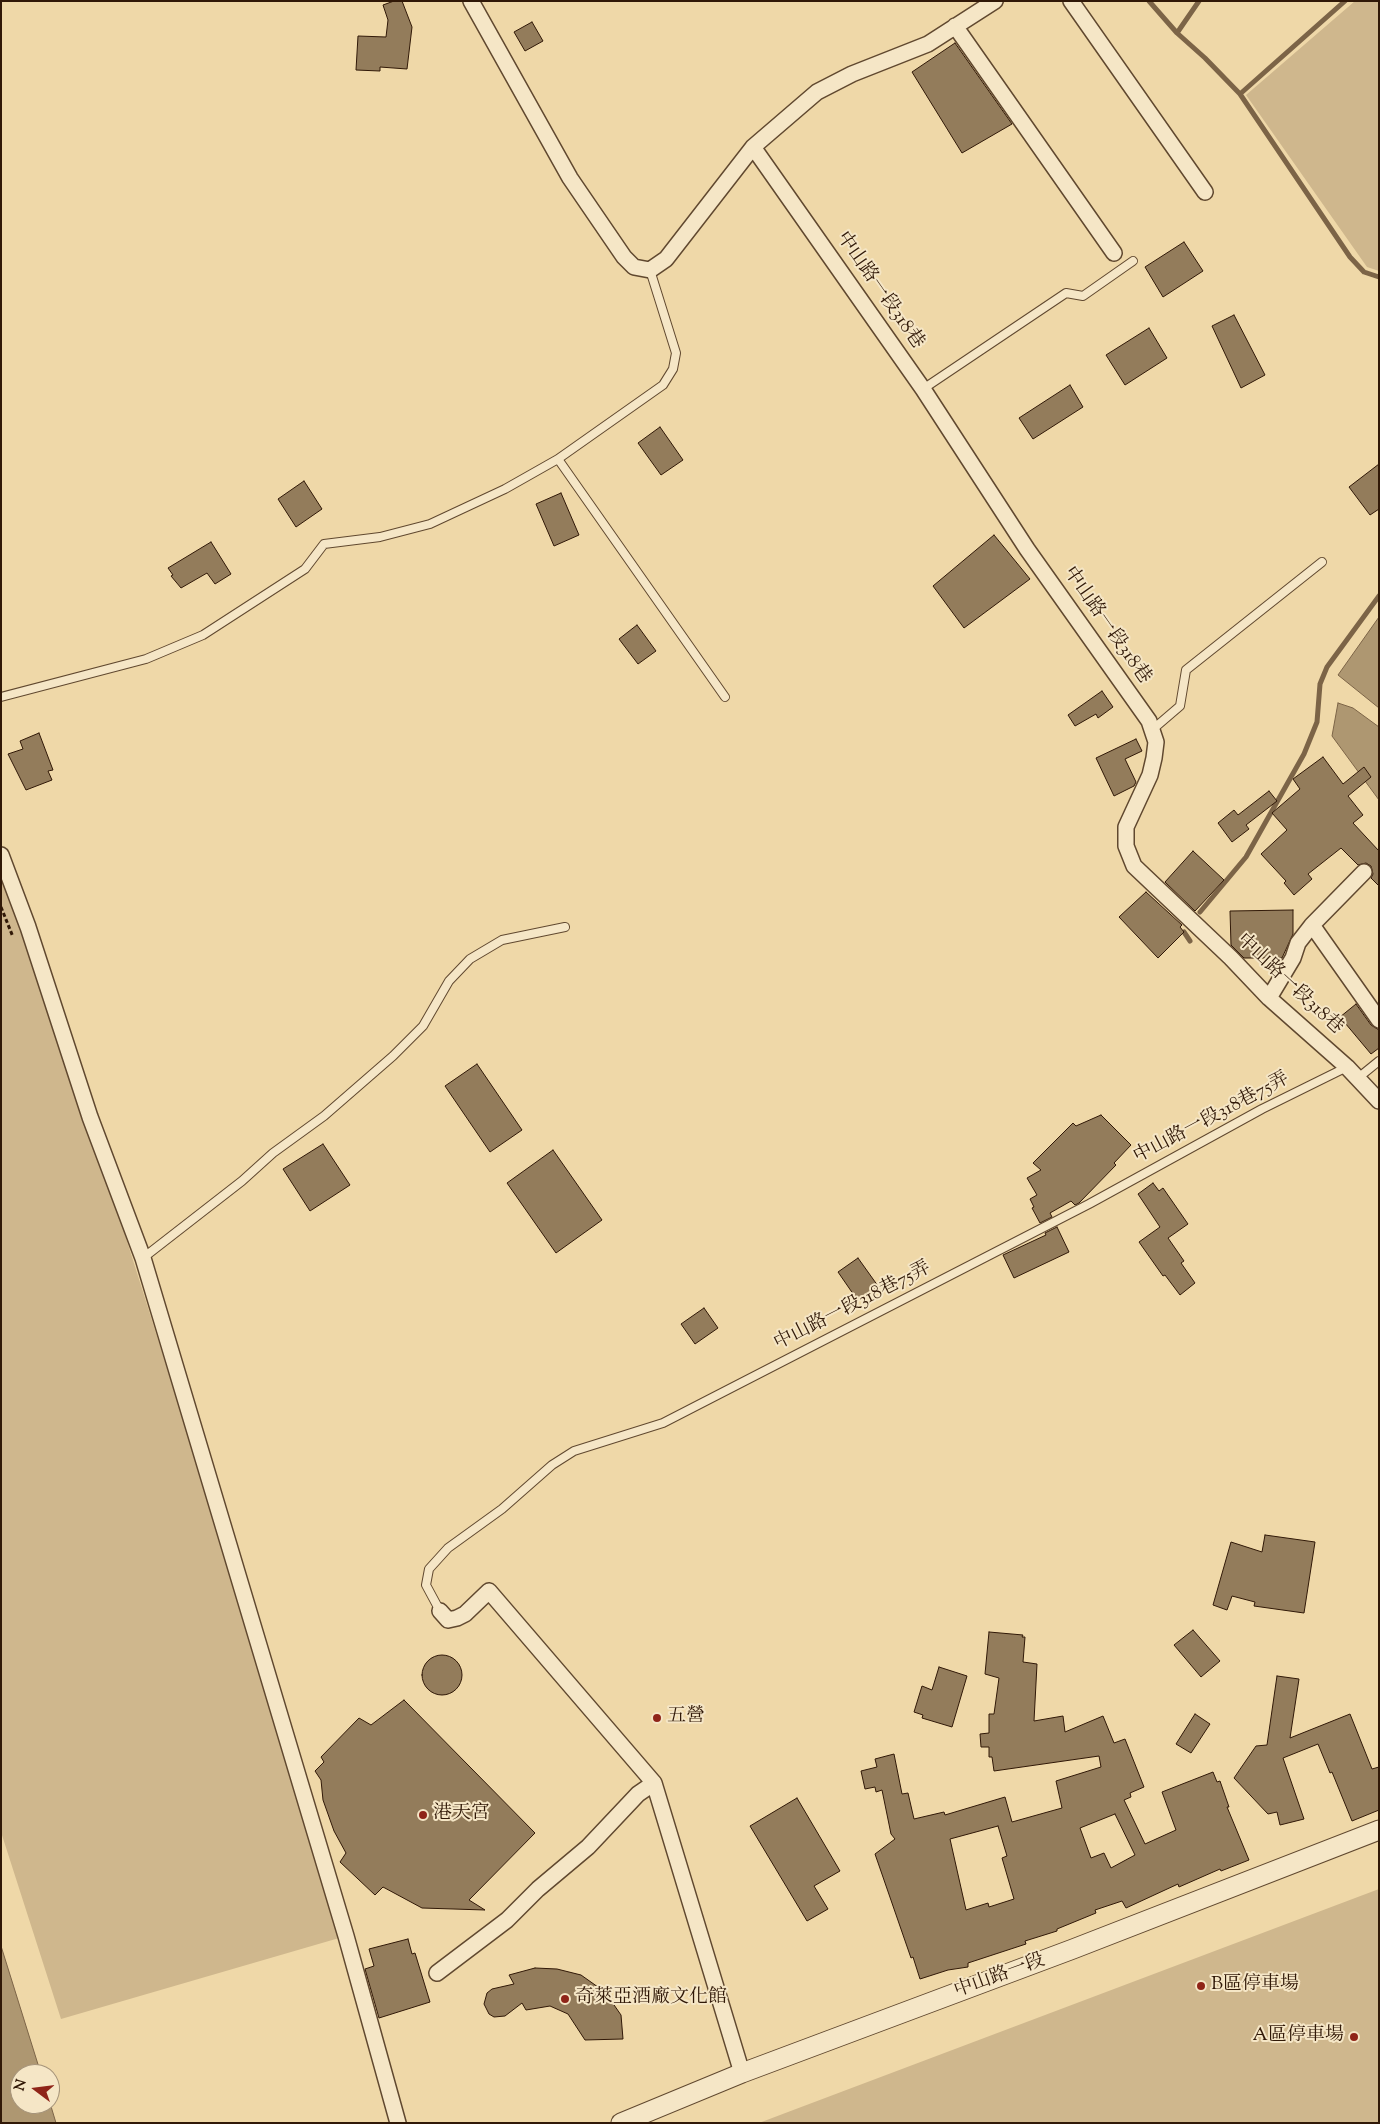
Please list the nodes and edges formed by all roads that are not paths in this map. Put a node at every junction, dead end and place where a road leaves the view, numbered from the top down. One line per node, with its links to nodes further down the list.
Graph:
1 (472, 1): 9 (street)
2 (996, 1): 4 (street)
3 (1071, 1): 6 (street)
4 (955, 26): 5 (street); 7 (street)
5 (754, 147): 9 (street); 10 (street, 中山路一段318巷)
6 (1204, 192)
7 (1114, 254)
8 (1133, 261): 10 (lane)
9 (650, 270): 11 (lane)
10 (923, 389): 15 (street, 中山路一段318巷)
11 (558, 459): 13 (lane); 14 (lane)
12 (1322, 562): 15 (lane)
13 (1, 697)
14 (725, 697)
15 (1152, 730): 20 (street, 中山路一段318巷)
16 (1, 855): 26 (street)
17 (1364, 872): 18 (street)
18 (1312, 925): 20 (street); 21 (street)
19 (565, 927): 26 (lane)
20 (1269, 998): 23 (street, 中山路一段318巷)
21 (1379, 1020)
22 (1379, 1061): 24 (lane)
23 (1347, 1067): 24 (street, 中山路一段318巷); 27 (lane, 中山路一段318巷75弄)
24 (1358, 1078): 25 (street, 中山路一段318巷)
25 (1379, 1101)
26 (143, 1258): 32 (street)
27 (440, 1611): 28 (street)
28 (654, 1783): 30 (street); 31 (street)
29 (1379, 1830): 31 (street, 中山路一段)
30 (437, 1973)
31 (742, 2073): 33 (street, 中山路一段)
32 (398, 2123)
33 (621, 2123)

